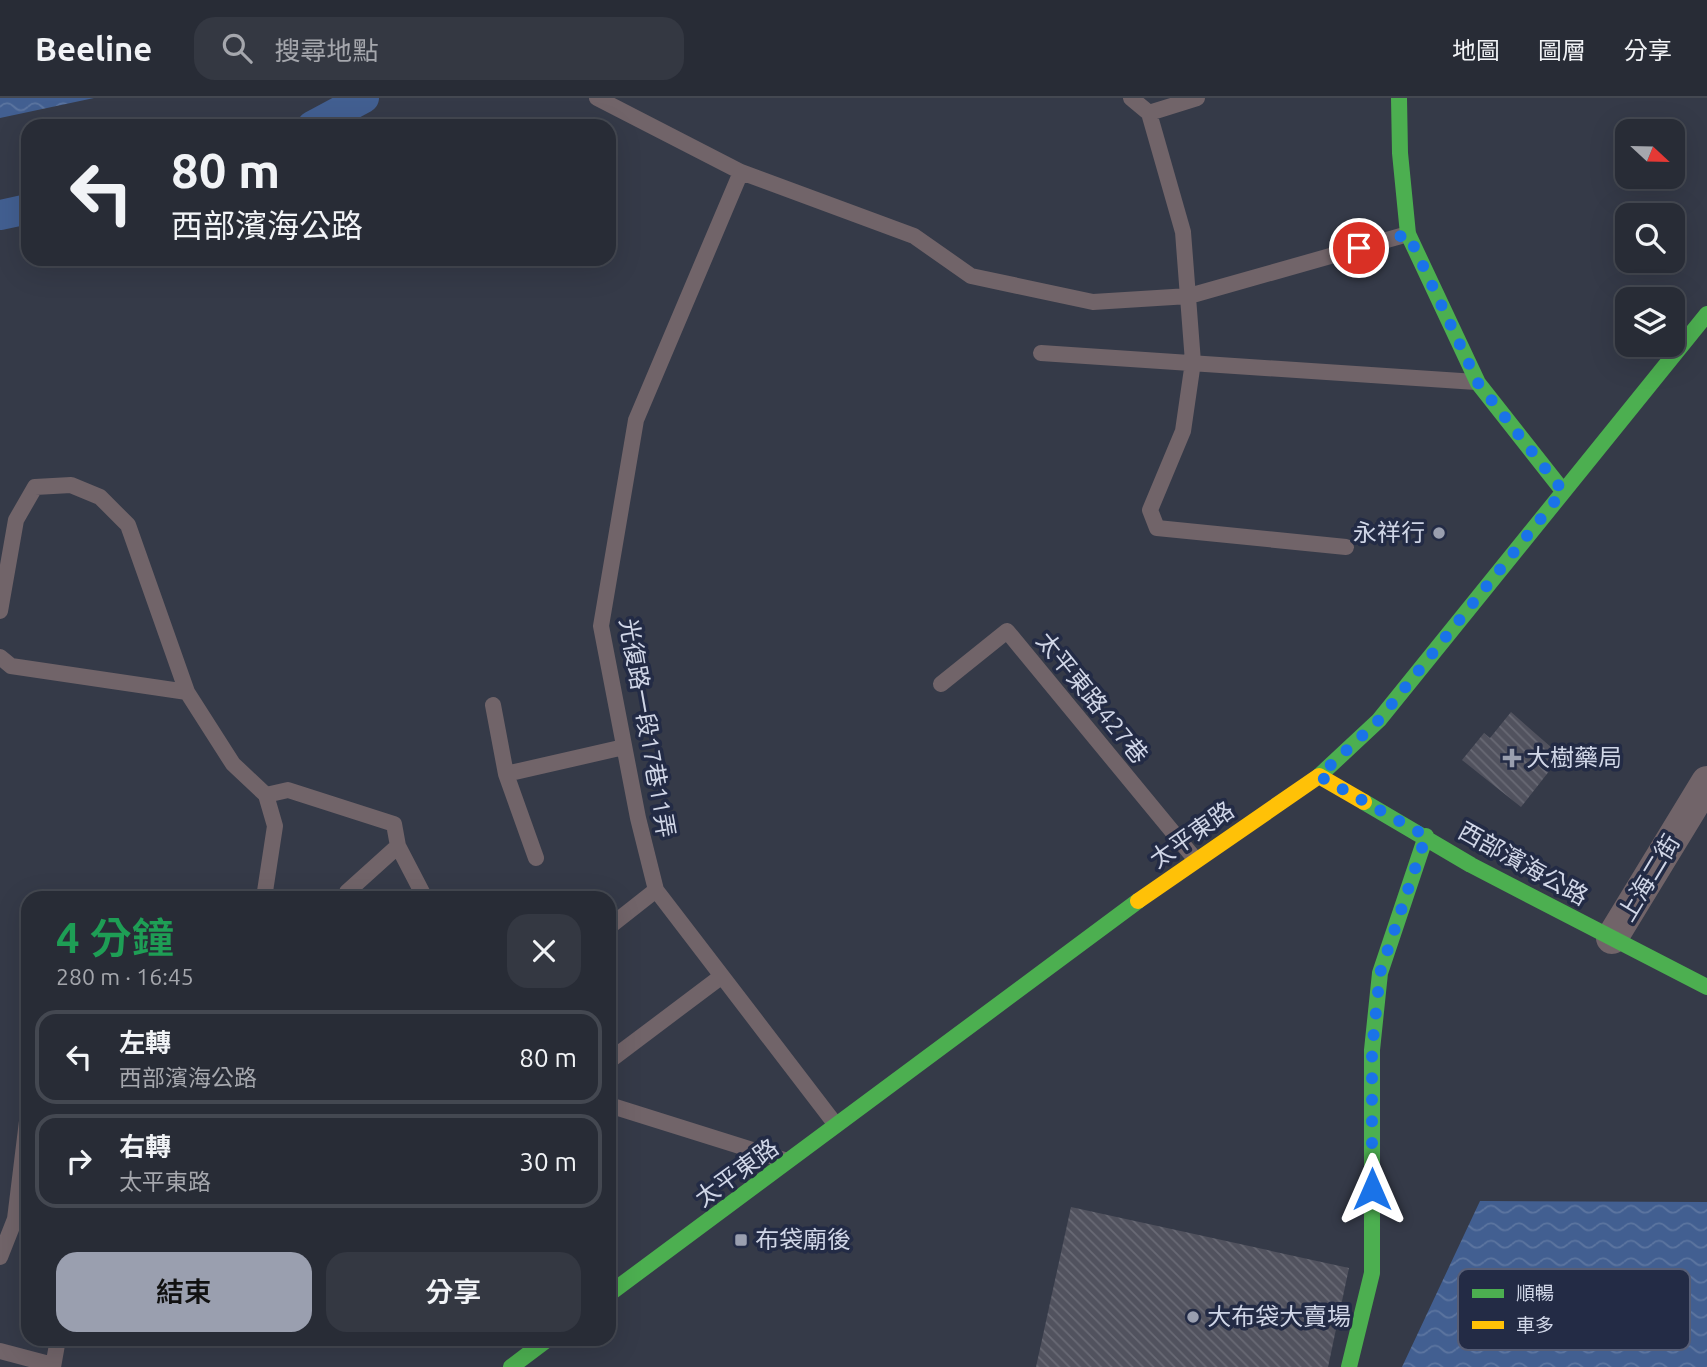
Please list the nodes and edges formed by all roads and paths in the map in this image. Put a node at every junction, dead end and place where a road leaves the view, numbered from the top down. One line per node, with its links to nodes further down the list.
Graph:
1 (597, 98): 6 (lane)
2 (1131, 98): 5 (lane)
3 (1198, 98): 5 (lane)
4 (1399, 98): 7 (main road)
5 (1149, 113): 8 (lane)
6 (741, 172): 8 (lane); 20 (lane, 光復路一段17巷11弄)
7 (1408, 234): 8 (lane); 12 (main road)
8 (1189, 296): 11 (lane)
9 (1707, 314): 13 (main road, 太平東路)
10 (1041, 353): 11 (lane)
11 (1193, 362): 12 (lane); 14 (lane)
12 (1478, 383): 13 (main road)
13 (1563, 491): 22 (main road, 太平東路)
14 (1346, 547)
15 (0, 611): 18 (lane)
16 (0, 657): 18 (lane)
17 (941, 684): 28 (lane, 太平東路427巷)
18 (187, 692): 24 (lane)
19 (493, 705): 21 (lane)
20 (624, 747): 21 (lane); 32 (lane, 光復路一段17巷11弄)
21 (506, 774): 27 (lane)
22 (1319, 776): 25 (main road, 西部濱海公路); 28 (main road, 太平東路)
23 (1707, 782): 34 (street, 上海二街)
24 (267, 795): 26 (lane); 29 (lane)
25 (1426, 836): 34 (main road, 西部濱海公路); 49 (main road)
26 (398, 846): 30 (lane); 31 (lane)
27 (536, 858)
28 (1195, 859): 39 (main road, 太平東路)
29 (265, 891)
30 (348, 891)
31 (421, 891)
32 (656, 891): 33 (lane); 35 (lane, 光復路一段17巷11弄)
33 (616, 922)
34 (1612, 938): 36 (main road, 西部濱海公路)
35 (722, 976): 37 (lane); 39 (lane, 光復路一段17巷11弄)
36 (1707, 987)
37 (616, 1055)
38 (616, 1107): 40 (lane)
39 (837, 1127): 40 (main road, 太平東路)
40 (790, 1162): 43 (main road, 太平東路)
41 (21, 1170): 42 (lane)
42 (0, 1257)
43 (616, 1289)
44 (57, 1346): 47 (lane)
45 (538, 1346): 48 (main road)
46 (0, 1351): 47 (lane)
47 (53, 1366)
48 (510, 1367)
49 (1349, 1367)

